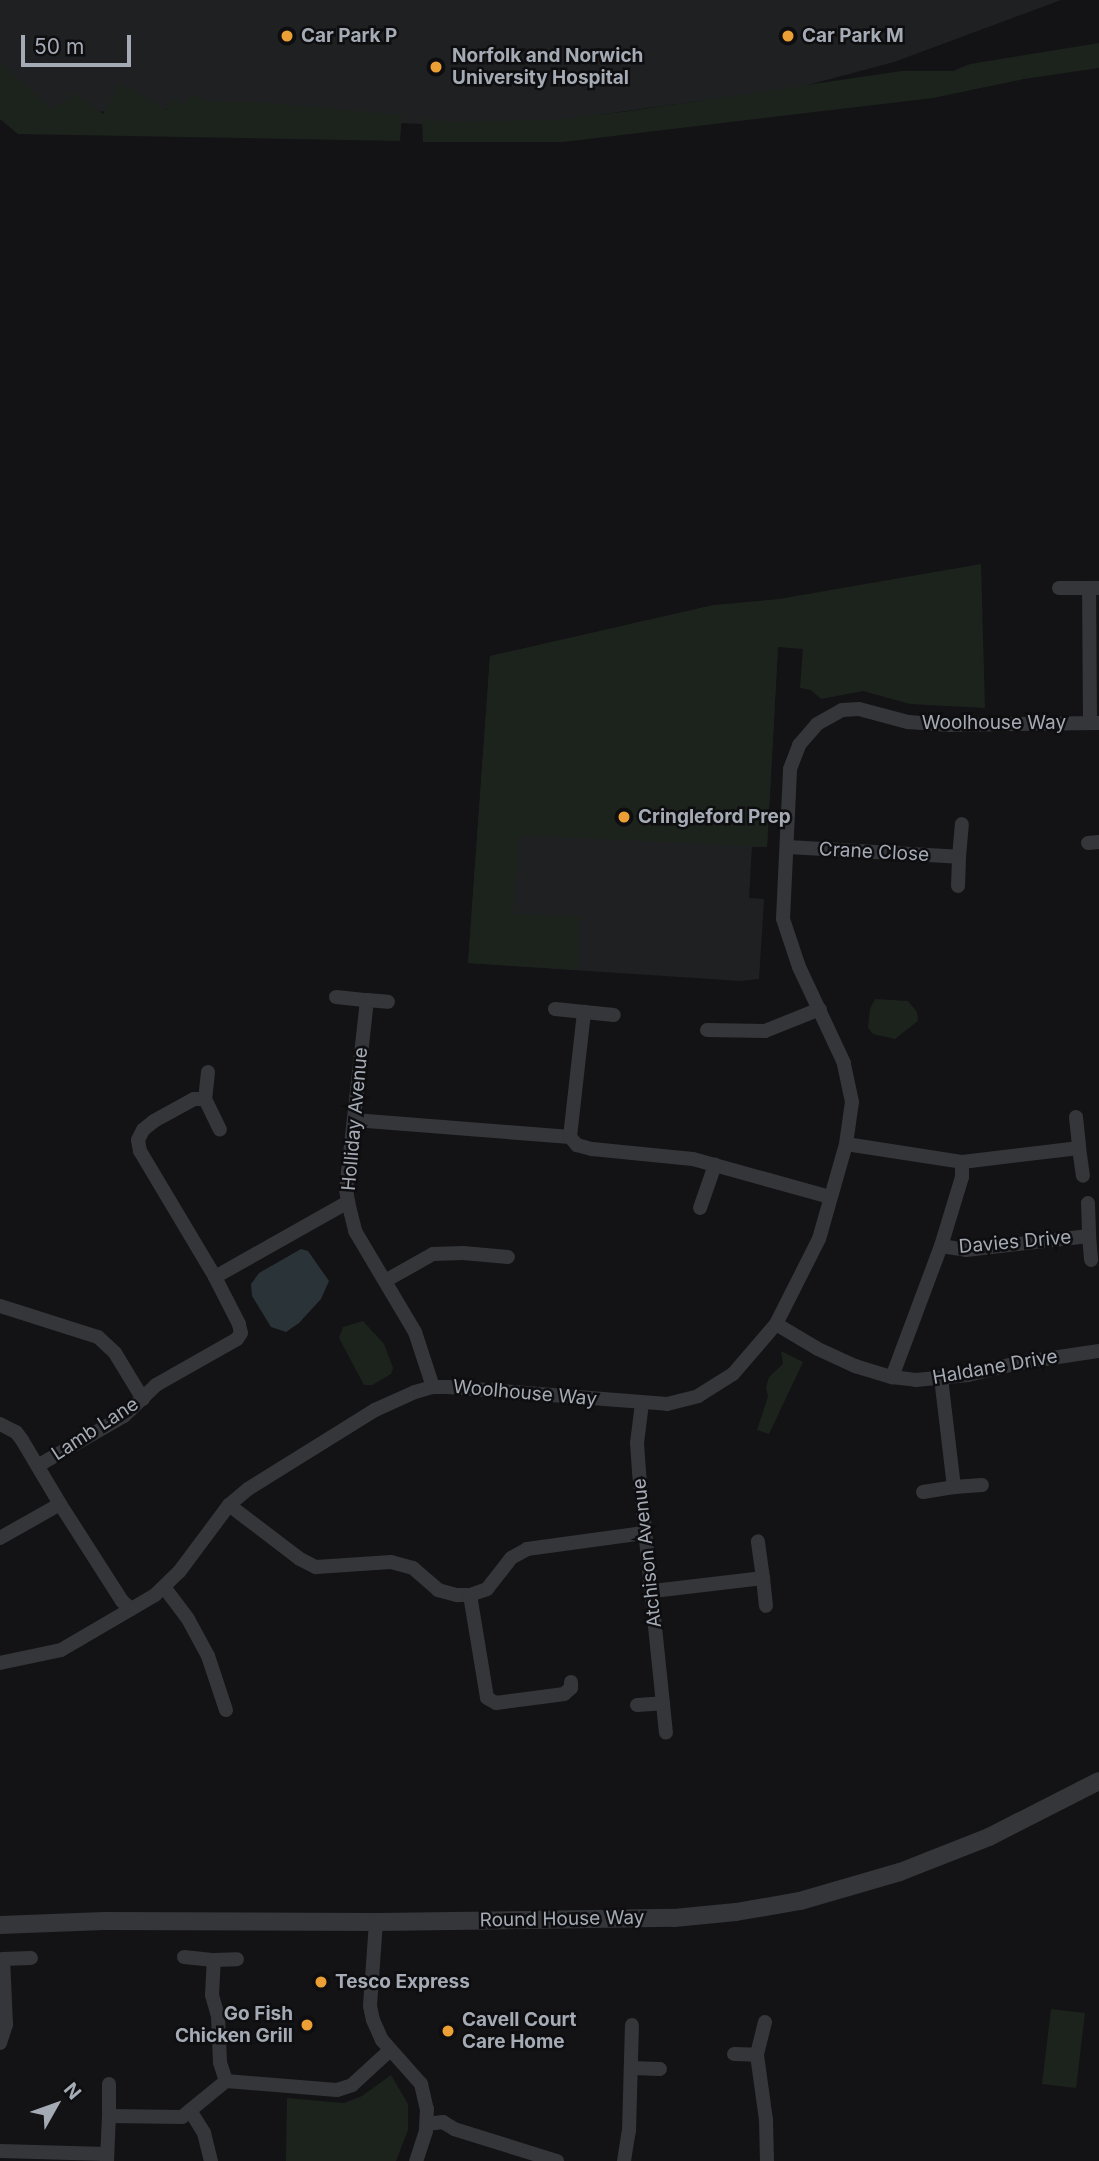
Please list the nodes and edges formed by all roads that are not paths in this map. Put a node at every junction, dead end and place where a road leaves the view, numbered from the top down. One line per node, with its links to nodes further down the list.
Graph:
1 (1059, 588): 2 (street)
2 (1094, 588): 3 (street)
3 (1095, 723): 5 (street, Woolhouse Way)
4 (962, 824): 6 (street)
5 (788, 847): 6 (street, Crane Close); 12 (street, Woolhouse Way)
6 (959, 857): 7 (street)
7 (958, 886)
8 (336, 997): 9 (street)
9 (367, 1000): 10 (street); 19 (street, Holliday Avenue)
10 (388, 1002)
11 (555, 1009): 13 (street)
12 (820, 1009): 15 (street); 22 (street, Woolhouse Way)
13 (584, 1012): 14 (street); 21 (street)
14 (614, 1015)
15 (708, 1030)
16 (208, 1072): 17 (street)
17 (205, 1099): 20 (street); 35 (street, Lamb Lane)
18 (1076, 1117): 23 (street)
19 (354, 1120): 21 (street); 28 (street, Holliday Avenue)
20 (220, 1130)
21 (570, 1138): 25 (street)
22 (846, 1144): 24 (street); 27 (street, Woolhouse Way)
23 (1079, 1148): 24 (street); 26 (street)
24 (962, 1162): 32 (street, Davies Drive)
25 (715, 1165): 27 (street); 30 (street)
26 (1083, 1176)
27 (830, 1198): 38 (street, Woolhouse Way)
28 (348, 1202): 35 (street); 36 (street, Holliday Avenue)
29 (1088, 1203): 31 (street, Davies Drive)
30 (700, 1208)
31 (1089, 1236): 32 (street, Davies Drive); 34 (street, Davies Drive)
32 (941, 1246): 40 (street, Davies Drive)
33 (508, 1257): 36 (street)
34 (1091, 1260)
35 (215, 1277): 43 (street, Lamb Lane)
36 (385, 1281): 42 (street, Holliday Avenue)
37 (0, 1306): 43 (street)
38 (776, 1324): 40 (street, Haldane Drive); 44 (street, Woolhouse Way)
39 (1099, 1351): 41 (street, Haldane Drive)
40 (892, 1377): 41 (street, Haldane Drive)
41 (941, 1378): 48 (street)
42 (433, 1387): 44 (street, Woolhouse Way); 51 (street, Woolhouse Way)
43 (143, 1399): 46 (street, Lamb Lane)
44 (642, 1403): 52 (street, Atchison Avenue)
45 (0, 1424): 46 (street)
46 (39, 1465): 50 (street, Lamb Lane)
47 (982, 1485): 48 (street)
48 (954, 1487): 49 (street)
49 (923, 1492)
50 (60, 1504): 53 (street); 60 (street, Lamb Lane)
51 (229, 1505): 56 (street, Woolhouse Way); 58 (street)
52 (644, 1533): 57 (street, Atchison Avenue); 58 (street)
53 (0, 1538)
54 (758, 1541): 55 (street)
55 (763, 1578): 57 (street); 59 (street)
56 (164, 1587): 60 (street, Woolhouse Way); 65 (street)
57 (653, 1591): 63 (street, Atchison Avenue)
58 (470, 1595): 62 (street)
59 (766, 1606)
60 (131, 1609): 61 (street, Woolhouse Way)
61 (0, 1663)
62 (571, 1682)
63 (663, 1703): 64 (street); 66 (street, Atchison Avenue)
64 (637, 1705)
65 (226, 1710)
66 (666, 1733)
67 (1099, 1781): 68 (street, Round House Way)
68 (376, 1922): 69 (street, Round House Way); 78 (street)
69 (0, 1924)
70 (184, 1957): 74 (street)
71 (32, 1958): 72 (street)
72 (2, 1959): 77 (street)
73 (237, 1959): 74 (street)
74 (214, 1960): 83 (street)
75 (765, 2022): 80 (street)
76 (632, 2025): 81 (street)
77 (0, 2043)
78 (390, 2050): 83 (street); 87 (street)
79 (734, 2054): 80 (street)
80 (757, 2055): 94 (street)
81 (632, 2068): 82 (street); 93 (street)
82 (660, 2069)
83 (226, 2081): 85 (street)
84 (108, 2084): 86 (street)
85 (191, 2112): 86 (street); 90 (street)
86 (109, 2116): 89 (street)
87 (427, 2124): 91 (street); 92 (street)
88 (0, 2151): 89 (street)
89 (107, 2158)
90 (211, 2161)
91 (416, 2161)
92 (557, 2161)
93 (624, 2161)
94 (767, 2161)

